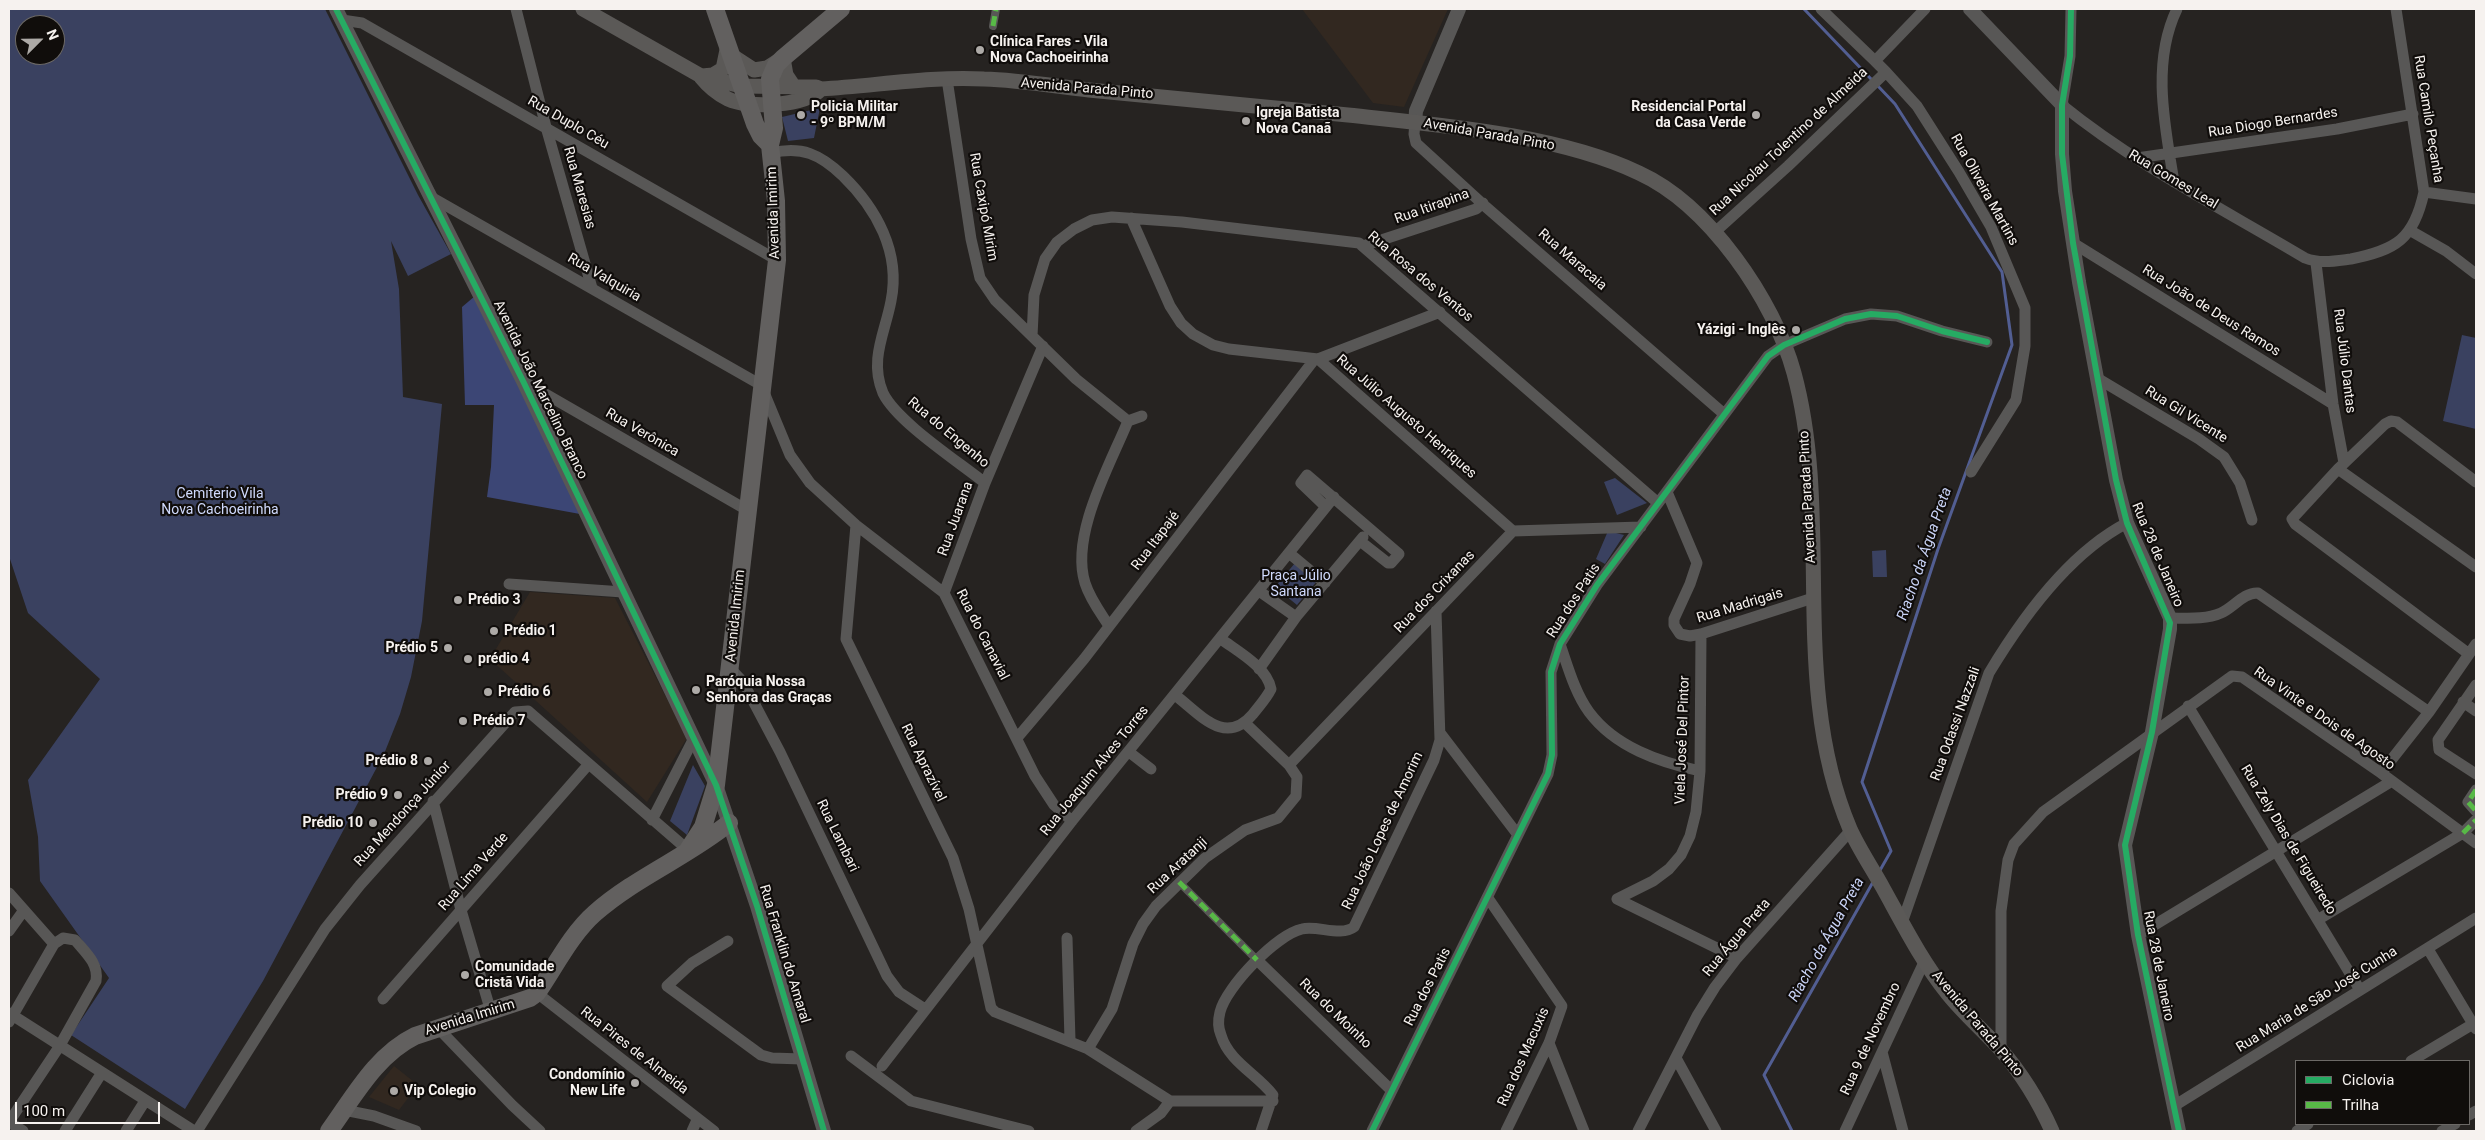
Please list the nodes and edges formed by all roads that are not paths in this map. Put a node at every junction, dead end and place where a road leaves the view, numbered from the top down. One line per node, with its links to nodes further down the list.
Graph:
1 (516, 9): 30 (street, Rua Maresias)
2 (583, 9): 19 (main road)
3 (715, 9): 15 (main road)
4 (841, 9): 16 (main road)
5 (996, 9): 14 (street)
6 (1459, 9): 29 (street)
7 (1821, 9): 17 (street)
8 (1925, 9): 17 (street, Rua Nicolau Tolentino de Almeida)
9 (1970, 9): 27 (street, Rua Gomes Leal)
10 (2071, 9): 27 (street)
11 (2177, 9): 32 (street)
12 (2396, 9): 28 (street, Rua Camilo Peçanha)
13 (339, 15): 30 (street, Rua Duplo Céu); 36 (street, Avenida João Marcelino Branco)
14 (993, 26)
15 (729, 50): 16 (main road); 19 (main road); 21 (main road)
16 (783, 58): 22 (main road); 23 (main road)
17 (1875, 62): 18 (street, Rua Nicolau Tolentino de Almeida)
18 (1886, 72): 41 (street, Rua Nicolau Tolentino de Almeida); 64 (street, Rua Oliveira Martins)
19 (700, 76): 21 (main road, Avenida Parada Pinto); 25 (main road, Avenida Parada Pinto)
20 (947, 79): 24 (main road, Avenida Parada Pinto); 29 (main road, Avenida Parada Pinto); 49 (street, Rua Caxipó Mirim)
21 (741, 86): 22 (main road, Avenida Parada Pinto); 25 (main road)
22 (770, 87): 23 (main road, Avenida Parada Pinto); 26 (main road, Avenida Imirim)
23 (794, 87): 24 (main road, Avenida Parada Pinto)
24 (821, 90): 26 (main road, Avenida Parada Pinto)
25 (747, 104): 26 (main road, Avenida Parada Pinto); 31 (main road)
26 (772, 105): 31 (main road, Avenida Imirim)
27 (2062, 105): 33 (street, Rua Gomes Leal); 42 (street, Rua 28 de Janeiro)
28 (2413, 114): 32 (street, Rua Diogo Bernardes); 35 (street, Rua Camilo Peçanha)
29 (1415, 122): 38 (street, Rua Maracaia); 41 (main road, Avenida Parada Pinto)
30 (546, 127): 44 (street, Rua Duplo Céu); 47 (street, Rua Maresias)
31 (770, 149): 44 (main road, Avenida Imirim); 66 (street, Rua do Engenho)
32 (2170, 154): 33 (street, Rua Diogo Bernardes); 34 (street)
33 (2137, 158): 34 (street, Rua Gomes Leal)
34 (2174, 182): 45 (street, Rua Gomes Leal)
35 (2424, 192): 37 (street); 40 (street, Rua Camilo Peçanha)
36 (431, 197): 47 (street, Rua Valquiria); 55 (street, Avenida João Marcelino Branco)
37 (2476, 199)
38 (1482, 204): 43 (street, Rua Itirapina); 58 (street, Rua Maracaia)
39 (1131, 218): 43 (street, Rua Rosa dos Ventos); 49 (street, Rua Rosa dos Ventos); 53 (street, Rua Júlio Augusto Henriques)
40 (2411, 231): 45 (street); 46 (street)
41 (1715, 232): 51 (main road, Avenida Parada Pinto)
42 (2072, 242): 54 (street, Rua 28 de Janeiro); 57 (street, Rua João de Deus Ramos)
43 (1363, 246): 48 (street, Rua Rosa dos Ventos)
44 (777, 260): 56 (main road, Avenida Imirim)
45 (2316, 262): 57 (street, Rua Júlio Dantas)
46 (2476, 274)
47 (592, 288): 56 (street, Rua Valquiria)
48 (1440, 312): 53 (street); 69 (street, Rua Rosa dos Ventos)
49 (1032, 336): 52 (street, Rua Caxipó Mirim)
50 (1987, 342): 51 (street, Rua dos Patis)
51 (1784, 345): 58 (street, Rua dos Patis); 86 (main road, Avenida Parada Pinto)
52 (1043, 346): 61 (street, Rua Caxipó Mirim); 66 (street, Rua Juarana)
53 (1316, 360): 77 (street, Rua Júlio Augusto Henriques); 90 (street, Rua Itapajé)
54 (2097, 378): 72 (street, Rua Gil Vicente); 73 (street, Rua 28 de Janeiro)
55 (523, 381): 71 (street, Rua Verônica); 84 (street, Avenida João Marcelino Branco)
56 (761, 385): 60 (street, Rua do Canavial); 62 (main road, Avenida Imirim)
57 (2333, 404): 63 (street, Rua Júlio Dantas)
58 (1724, 414): 67 (street, Rua dos Patis)
59 (1142, 416): 61 (street)
60 (776, 421): 62 (street); 74 (street, Rua do Canavial)
61 (1128, 421): 90 (street)
62 (757, 424): 71 (main road, Avenida Imirim)
63 (2341, 466): 65 (street); 80 (street); 95 (street)
64 (1971, 472)
65 (2476, 482)
66 (985, 483): 85 (street, Rua Juarana)
67 (1667, 492): 69 (street, Rua dos Patis); 91 (street, Rua Madrigais)
68 (1334, 497): 70 (street, Rua Joaquim Alves Torres); 70 (street); 76 (street)
69 (1658, 503): 75 (street, Rua dos Patis)
70 (1326, 507): 79 (street, Rua Joaquim Alves Torres)
71 (747, 510): 96 (main road, Avenida Imirim)
72 (2252, 520)
73 (2127, 524): 89 (street, Rua 28 de Janeiro); 138 (street, Rua Odassi Nazzali)
74 (856, 525): 85 (street, Rua do Canavial); 144 (street, Rua Aprazível)
75 (1641, 527): 77 (street); 93 (street, Rua dos Patis)
76 (1370, 528): 78 (street); 78 (street)
77 (1513, 531): 87 (street, Rua dos Crixanas)
78 (1360, 542): 81 (street)
79 (1289, 553): 81 (street); 83 (street, Rua Joaquim Alves Torres)
80 (2476, 567)
81 (1325, 583): 88 (street)
82 (509, 584): 84 (street)
83 (1259, 591): 88 (street); 92 (street, Rua Joaquim Alves Torres)
84 (623, 592): 108 (street, Avenida João Marcelino Branco)
85 (944, 593): 107 (street, Rua do Canavial)
86 (1813, 598): 91 (street, Rua Madrigais); 125 (main road, Avenida Parada Pinto)
87 (1436, 612): 106 (street, Rua João Lopes de Amorim); 110 (street, Rua dos Crixanas)
88 (1296, 617): 97 (street)
89 (2170, 618): 103 (street); 105 (street, Rua 28 de Janeiro)
90 (1109, 626): 107 (street, Rua Itapajé)
91 (1701, 634): 113 (street, Viela José Del Pintor)
92 (1221, 639): 97 (street); 99 (street, Rua Joaquim Alves Torres)
93 (1560, 644): 113 (street); 127 (street, Rua dos Patis)
94 (2476, 644): 95 (street)
95 (2469, 654): 103 (street)
96 (730, 668): 117 (main road, Avenida Imirim); 152 (street, Rua Lambari)
97 (1259, 669): 104 (street)
98 (2476, 685): 100 (street)
99 (1175, 695): 104 (street); 109 (street, Rua Joaquim Alves Torres)
100 (2463, 702): 102 (street); 115 (street)
101 (2188, 706): 105 (street, Rua Vinte e Dois de Agosto); 114 (street, Rua Vinte e Dois de Agosto); 130 (street, Rua Zely Dias de Figueiredo)
102 (2476, 711)
103 (2429, 712): 114 (street)
104 (1246, 723): 110 (street, Rua Aratanji)
105 (2152, 732): 140 (street, Rua 28 de Janeiro); 161 (street, Rua Vinte e Dois de Agosto)
106 (1441, 734): 127 (street); 147 (street, Rua João Lopes de Amorim)
107 (1017, 738): 123 (street, Rua do Canavial)
108 (693, 740): 117 (street, Avenida João Marcelino Branco); 121 (street)
109 (1129, 752): 112 (street); 123 (street, Rua Joaquim Alves Torres)
110 (1289, 764): 131 (street, Rua Aratanji)
111 (588, 765): 119 (street, Rua Mendonça Júnior); 121 (street, Rua Mendonça Júnior); 135 (street, Rua Lima Verde)
112 (1151, 769)
113 (1700, 771): 146 (street, Viela José Del Pintor)
114 (2381, 773): 116 (street, Rua Vinte e Dois de Agosto)
115 (2476, 774)
116 (2392, 781): 126 (street, Rua Vinte e Dois de Agosto); 130 (street)
117 (716, 785): 124 (street, Rua Franklin do Amaral); 129 (main road, Avenida Imirim)
118 (2476, 790): 120 (street)
119 (433, 801): 135 (street); 181 (street, Rua Mendonça Júnior)
120 (2476, 811)
121 (652, 820): 129 (street, Rua Mendonça Júnior)
122 (2476, 820): 126 (street)
123 (1072, 822): 144 (street, Rua Joaquim Alves Torres)
124 (729, 823): 129 (main road); 165 (street, Rua Franklin do Amaral)
125 (1851, 830): 138 (main road, Avenida Parada Pinto); 146 (street, Rua Água Preta)
126 (2464, 833): 128 (street, Rua Vinte e Dois de Agosto); 137 (street)
127 (1518, 835): 133 (street, Rua dos Patis)
128 (2476, 843)
129 (688, 850): 150 (main road, Avenida Imirim)
130 (2277, 852): 137 (street, Rua Zely Dias de Figueiredo); 140 (street)
131 (1179, 882): 147 (street); 160 (street, Rua Aratanji)
132 (9, 893): 134 (street)
133 (1488, 898): 158 (street, Rua dos Macuxis); 169 (street, Rua dos Patis)
134 (24, 910): 139 (street); 143 (street)
135 (461, 910): 151 (street, Rua Lima Verde); 153 (street)
136 (2476, 918): 145 (street, Rua Maria de São José Cunha)
137 (2319, 919): 149 (street, Rua Zely Dias de Figueiredo)
138 (1902, 923): 148 (main road, Avenida Parada Pinto)
139 (9, 931)
140 (2138, 935): 173 (street, Rua 28 de Janeiro)
141 (1067, 938): 157 (street)
142 (728, 941): 165 (street)
143 (54, 944): 154 (street); 159 (street)
144 (977, 945): 152 (street, Rua Joaquim Alves Torres); 157 (street, Rua Aprazível)
145 (2428, 949): 149 (street, Rua Maria de São José Cunha); 155 (street)
146 (1737, 958): 164 (street, Rua Água Preta)
147 (1258, 960): 169 (street, Rua do Moinho); 172 (street, Rua João Lopes de Amorim)
148 (1925, 960): 161 (main road, Avenida Parada Pinto); 162 (street, Rua 9 de Novembro)
149 (2360, 990): 173 (street, Rua Maria de São José Cunha)
150 (537, 993): 153 (main road, Avenida Imirim); 175 (street, Rua Pires de Almeida)
151 (383, 998)
152 (925, 1009): 167 (street, Rua Joaquim Alves Torres)
153 (491, 1012): 156 (main road, Avenida Imirim)
154 (10, 1017): 159 (street)
155 (2475, 1026): 166 (street)
156 (438, 1028): 174 (main road, Avenida Imirim); 184 (street)
157 (1070, 1040): 160 (street)
158 (1549, 1043): 192 (street, Rua dos Macuxis); 193 (street)
159 (59, 1047): 168 (street); 176 (street)
160 (1088, 1048): 171 (street)
161 (2001, 1050): 198 (main road, Avenida Parada Pinto)
162 (1882, 1052): 196 (street, Rua 9 de Novembro); 197 (street)
163 (851, 1056): 188 (street)
164 (1676, 1058): 194 (street, Rua Água Preta); 195 (street)
165 (802, 1059): 187 (street, Rua Franklin do Amaral)
166 (2413, 1060)
167 (882, 1066)
168 (102, 1074): 170 (street); 179 (street)
169 (1391, 1090): 191 (street, Rua dos Patis)
170 (145, 1101): 180 (street); 181 (street)
171 (1170, 1101): 172 (street); 189 (street)
172 (1273, 1101): 190 (street)
173 (2174, 1106): 199 (street, Rua 28 de Janeiro)
174 (344, 1110): 182 (main road, Avenida Imirim); 183 (street)
175 (697, 1120): 185 (street); 186 (street, Rua Pires de Almeida)
176 (9, 1122): 178 (street)
177 (2453, 1125): 200 (street)
178 (23, 1131)
179 (64, 1131)
180 (126, 1131)
181 (196, 1131)
182 (328, 1131)
183 (416, 1131)
184 (540, 1131)
185 (692, 1131)
186 (714, 1131)
187 (824, 1131)
188 (1029, 1131)
189 (1136, 1131)
190 (1261, 1131)
191 (1372, 1131)
192 (1506, 1131)
193 (1584, 1131)
194 (1638, 1131)
195 (1716, 1131)
196 (1846, 1131)
197 (1903, 1131)
198 (2052, 1131)
199 (2179, 1131)
200 (2442, 1131)

